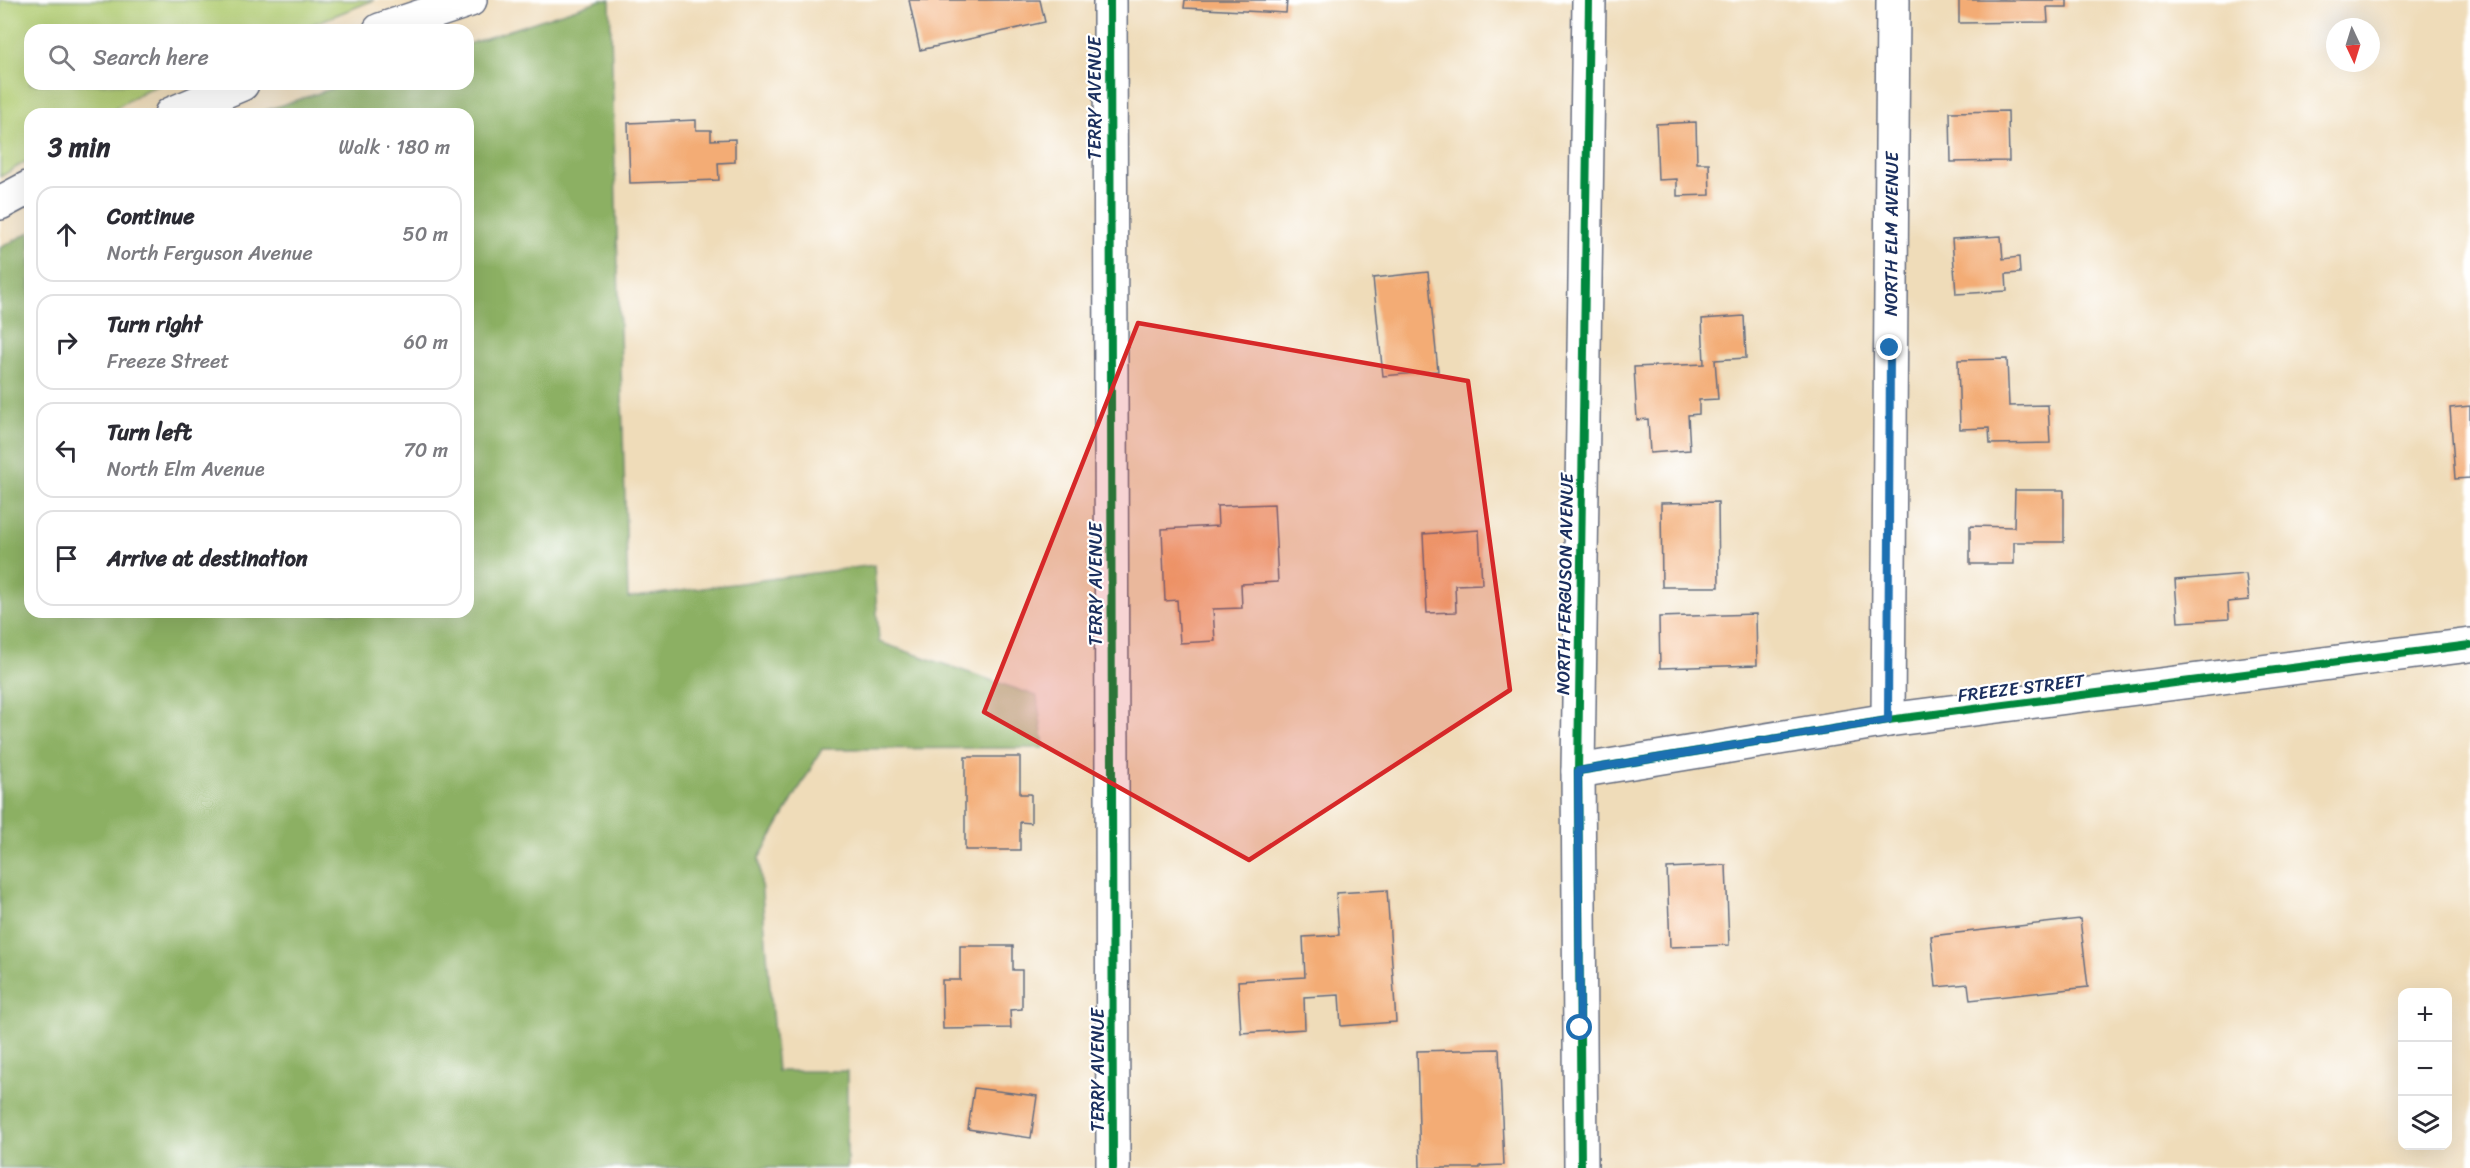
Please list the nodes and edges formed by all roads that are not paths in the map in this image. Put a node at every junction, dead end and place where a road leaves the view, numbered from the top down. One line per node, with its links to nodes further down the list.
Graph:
1 (470, 0): 5 (street)
2 (1110, 0): 13 (street, TERRY AVENUE)
3 (1589, 0): 12 (street, NORTH FERGUSON AVENUE)
4 (1893, 0): 11 (street, NORTH ELM AVENUE)
5 (398, 24)
6 (228, 90): 7 (street)
7 (185, 108)
8 (24, 191): 9 (street)
9 (0, 203)
10 (2470, 645): 11 (street, FREEZE STREET)
11 (1888, 720): 12 (street, FREEZE STREET)
12 (1578, 771): 14 (street, NORTH FERGUSON AVENUE)
13 (1113, 1168)
14 (1581, 1168)

